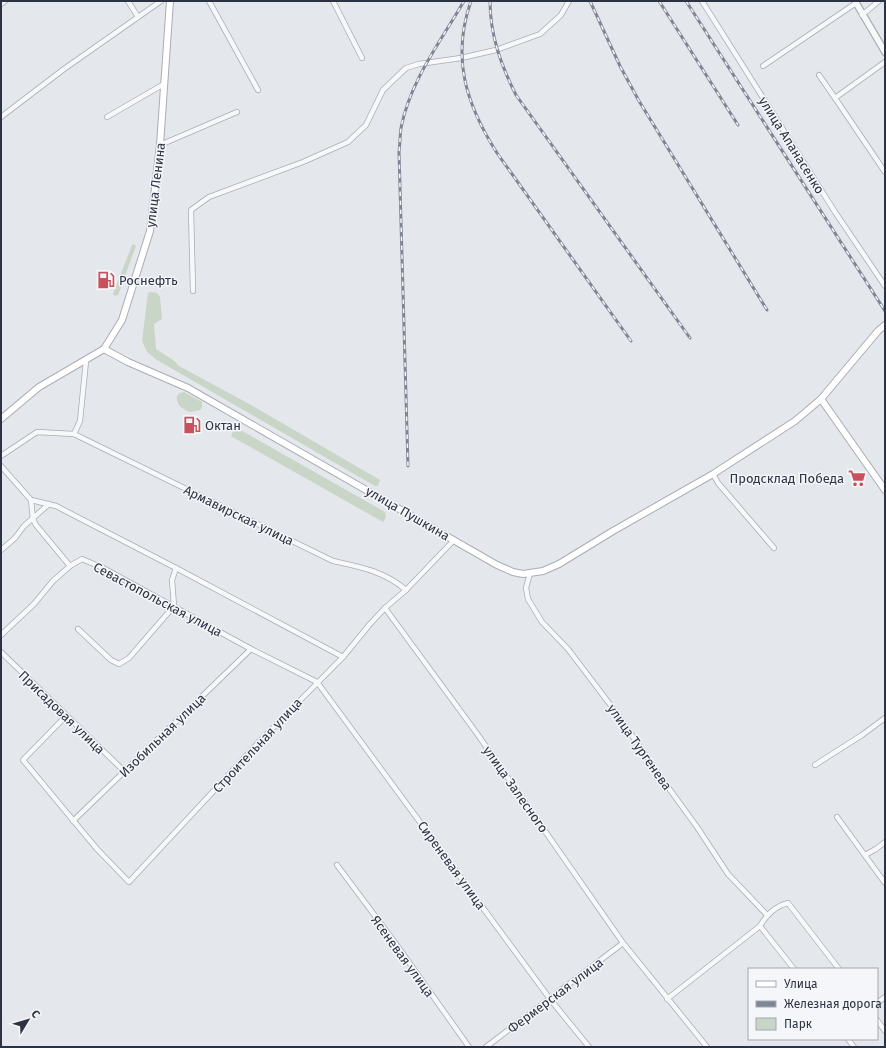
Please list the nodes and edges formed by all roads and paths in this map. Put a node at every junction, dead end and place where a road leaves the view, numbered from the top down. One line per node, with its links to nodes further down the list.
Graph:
1 (5, 1): 11 (street)
2 (128, 1): 13 (street)
3 (161, 1): 13 (street)
4 (170, 1): 19 (main road, улица Ленина)
5 (209, 1): 20 (street)
6 (333, 1): 15 (street)
7 (569, 1): 28 (street)
8 (702, 1): 27 (street, улица Апанасенко)
9 (879, 1): 12 (street)
10 (855, 2): 12 (street); 17 (street)
11 (1, 4)
12 (862, 15): 14 (street)
13 (138, 17): 23 (street)
14 (885, 52)
15 (362, 58)
16 (885, 62): 21 (street)
17 (763, 66)
18 (819, 75): 21 (street)
19 (164, 84): 24 (street); 25 (main road, улица Ленина)
20 (258, 90)
21 (835, 98): 26 (street)
22 (237, 112): 25 (street)
23 (1, 117)
24 (108, 117)
25 (160, 145): 30 (main road, улица Ленина)
26 (885, 172)
27 (885, 286)
28 (193, 291)
29 (885, 325): 32 (main road, улица Пушкина)
30 (104, 349): 31 (main road); 42 (main road, улица Пушкина)
31 (86, 361): 33 (main road); 34 (street)
32 (821, 399): 37 (main road, улица Пушкина); 38 (main road)
33 (1, 419)
34 (74, 434): 35 (street, Армавирская улица); 48 (street, Армавирская улица)
35 (1, 456)
36 (1, 466): 39 (street)
37 (713, 474): 43 (street); 47 (main road, улица Пушкина)
38 (885, 490)
39 (31, 500): 40 (street); 41 (street)
40 (49, 504): 41 (street); 46 (street)
41 (33, 519): 44 (street); 45 (street)
42 (454, 540): 47 (main road, улица Пушкина); 48 (street)
43 (774, 548)
44 (1, 550)
45 (70, 566): 49 (street, Севастопольская улица); 52 (street)
46 (176, 568): 49 (street); 55 (street)
47 (530, 574): 67 (street, улица Тургенева)
48 (406, 590): 50 (street)
49 (174, 606): 51 (street); 53 (street, Севастопольская улица)
50 (385, 608): 55 (street, Строительная улица); 69 (street, улица Залесного)
51 (78, 629)
52 (1, 635)
53 (251, 649): 56 (street, Севастопольская улица); 60 (street, Изобильная улица)
54 (1, 652): 57 (street, Присадовая улица)
55 (343, 657): 56 (street, Строительная улица)
56 (317, 682): 62 (street, Строительная улица); 73 (street, Сиреневая улица)
57 (66, 716): 60 (street, Присадовая улица); 62 (street)
58 (885, 718): 59 (street)
59 (815, 765)
60 (124, 771): 62 (street, Изобильная улица)
61 (837, 817): 64 (street)
62 (73, 821)
63 (885, 842): 64 (street)
64 (865, 855): 66 (street)
65 (337, 865): 76 (street, Ясеневая улица)
66 (885, 884)
67 (767, 915): 68 (street); 71 (street)
68 (760, 926): 70 (street); 72 (street)
69 (623, 942): 72 (street, улица Залесного); 73 (street, Фермерская улица)
70 (793, 968)
71 (838, 968)
72 (667, 998): 79 (street, улица Залесного)
73 (550, 999): 77 (street, Фермерская улица); 78 (street, Сиреневая улица)
74 (878, 1021): 75 (street)
75 (885, 1031)
76 (468, 1047)
77 (486, 1047)
78 (589, 1047)
79 (706, 1047)

